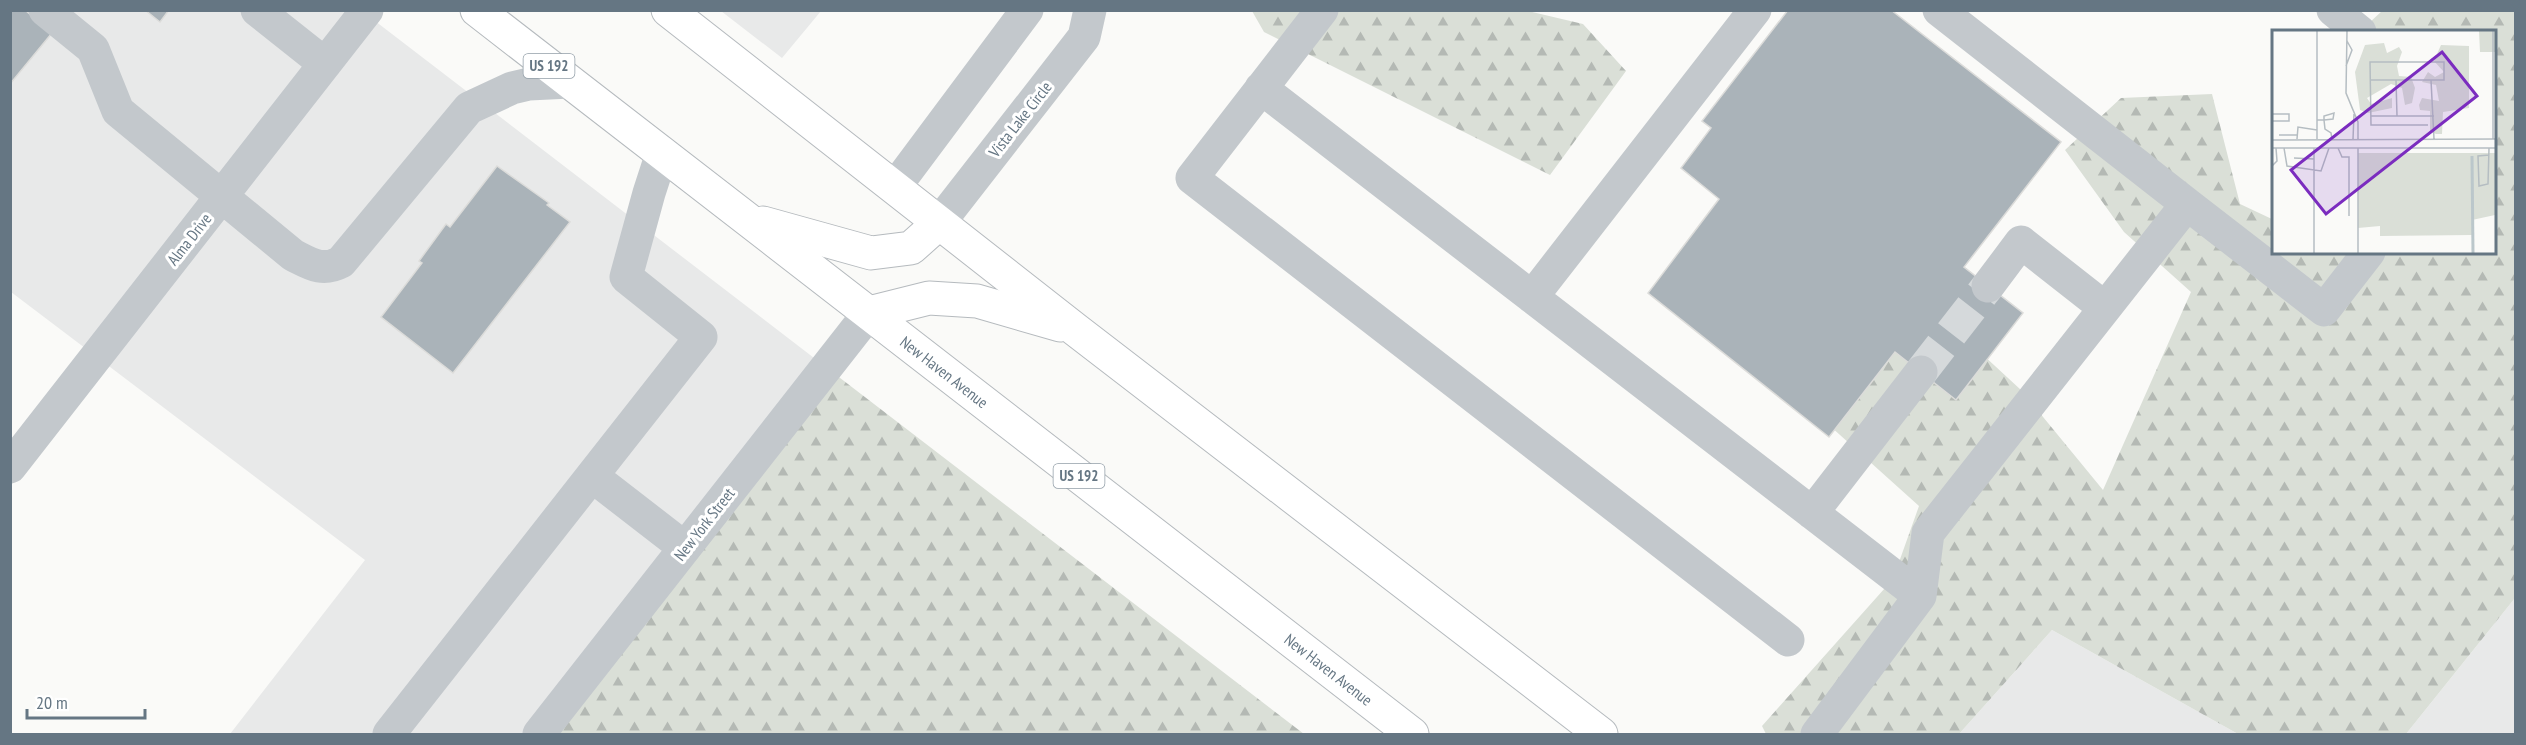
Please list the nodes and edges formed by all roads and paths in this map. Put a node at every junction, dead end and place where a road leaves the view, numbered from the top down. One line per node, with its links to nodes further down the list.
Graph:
1 (45, 10): 18 (street)
2 (257, 10): 13 (street)
3 (367, 10): 13 (street, Alma Drive)
4 (477, 10): 14 (main road, New Haven Avenue / US 192)
5 (1027, 10): 17 (street)
6 (1090, 10): 21 (street, Vista Lake Circle)
7 (1322, 10): 15 (street)
8 (1755, 10): 24 (street)
9 (1939, 10): 19 (street)
10 (2333, 10): 12 (street)
11 (670, 11): 17 (main road)
12 (2358, 30)
13 (325, 64): 18 (street, Alma Drive)
14 (570, 82): 16 (main road, New Haven Avenue / US 192); 18 (street)
15 (1262, 88): 24 (street); 34 (street)
16 (662, 153): 20 (main road, New Haven Avenue / US 192); 30 (street)
17 (895, 187): 21 (main road)
18 (223, 196): 29 (street, Alma Drive)
19 (2187, 204): 22 (street); 25 (street)
20 (747, 218): 21 (main road); 26 (main road, New Haven Avenue / US 192)
21 (939, 223): 27 (main road)
22 (2367, 254)
23 (1988, 286): 25 (street)
24 (1532, 297): 31 (street)
25 (2105, 308): 33 (street)
26 (869, 313): 27 (main road); 32 (street, New York Street); 37 (main road, New Haven Avenue / US 192)
27 (1076, 330): 38 (main road)
28 (1921, 372): 31 (street)
29 (10, 467)
30 (592, 477): 32 (street); 35 (street)
31 (1812, 513): 33 (street)
32 (685, 548): 36 (street, New York Street)
33 (1920, 596): 39 (street)
34 (1788, 640)
35 (389, 735)
36 (539, 735)
37 (1412, 735)
38 (1601, 735)
39 (1818, 735)

